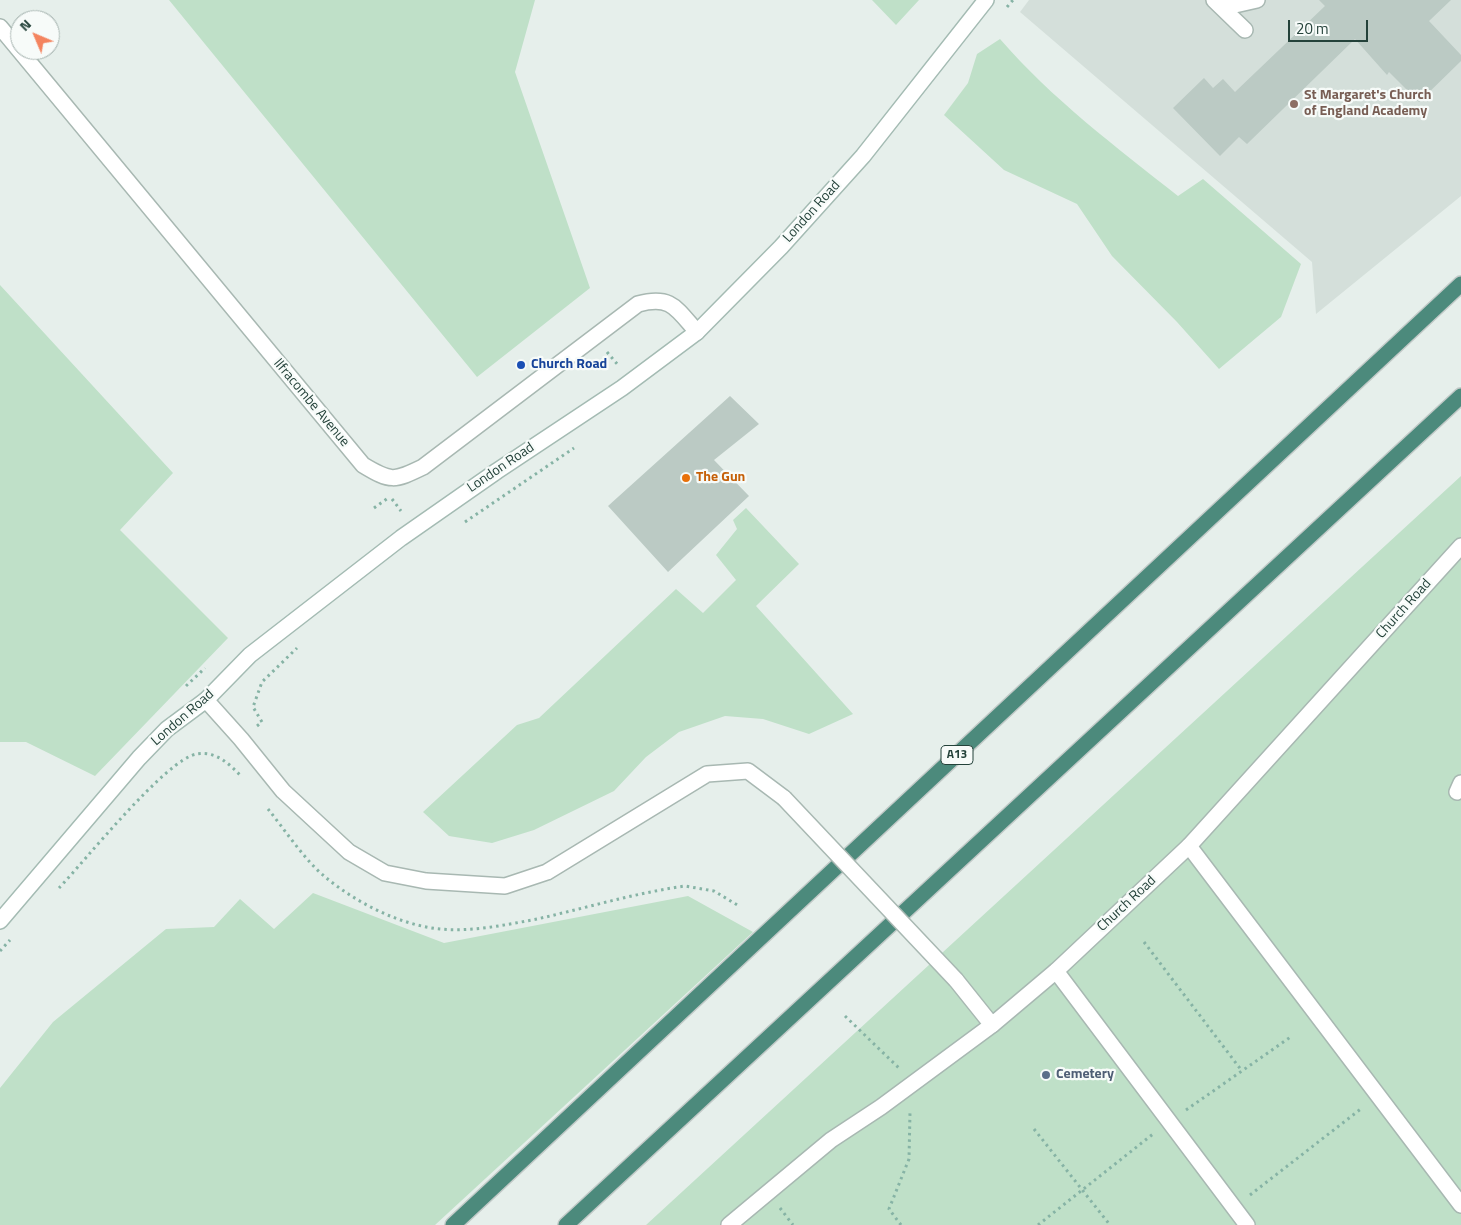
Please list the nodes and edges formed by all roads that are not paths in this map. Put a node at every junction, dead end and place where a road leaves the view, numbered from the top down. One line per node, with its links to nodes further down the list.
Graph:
1 (986, 0): 8 (street, London Road)
2 (1214, 0): 6 (street)
3 (1219, 0): 4 (street)
4 (1256, 0)
5 (0, 27): 8 (street, Ilfracombe Avenue)
6 (1245, 30)
7 (1461, 284): 17 (highway, A13)
8 (697, 332): 11 (street, London Road)
9 (1461, 396): 18 (highway)
10 (1461, 546): 12 (street, Church Road)
11 (206, 700): 13 (street, London Road); 15 (street, bridge)
12 (1189, 846): 14 (street, Church Road); 16 (street)
13 (0, 921)
14 (1056, 971): 15 (street, Church Road); 20 (street)
15 (992, 1025): 19 (street, Church Road)
16 (1461, 1206)
17 (453, 1225)
18 (566, 1225)
19 (729, 1225)
20 (1247, 1225)

